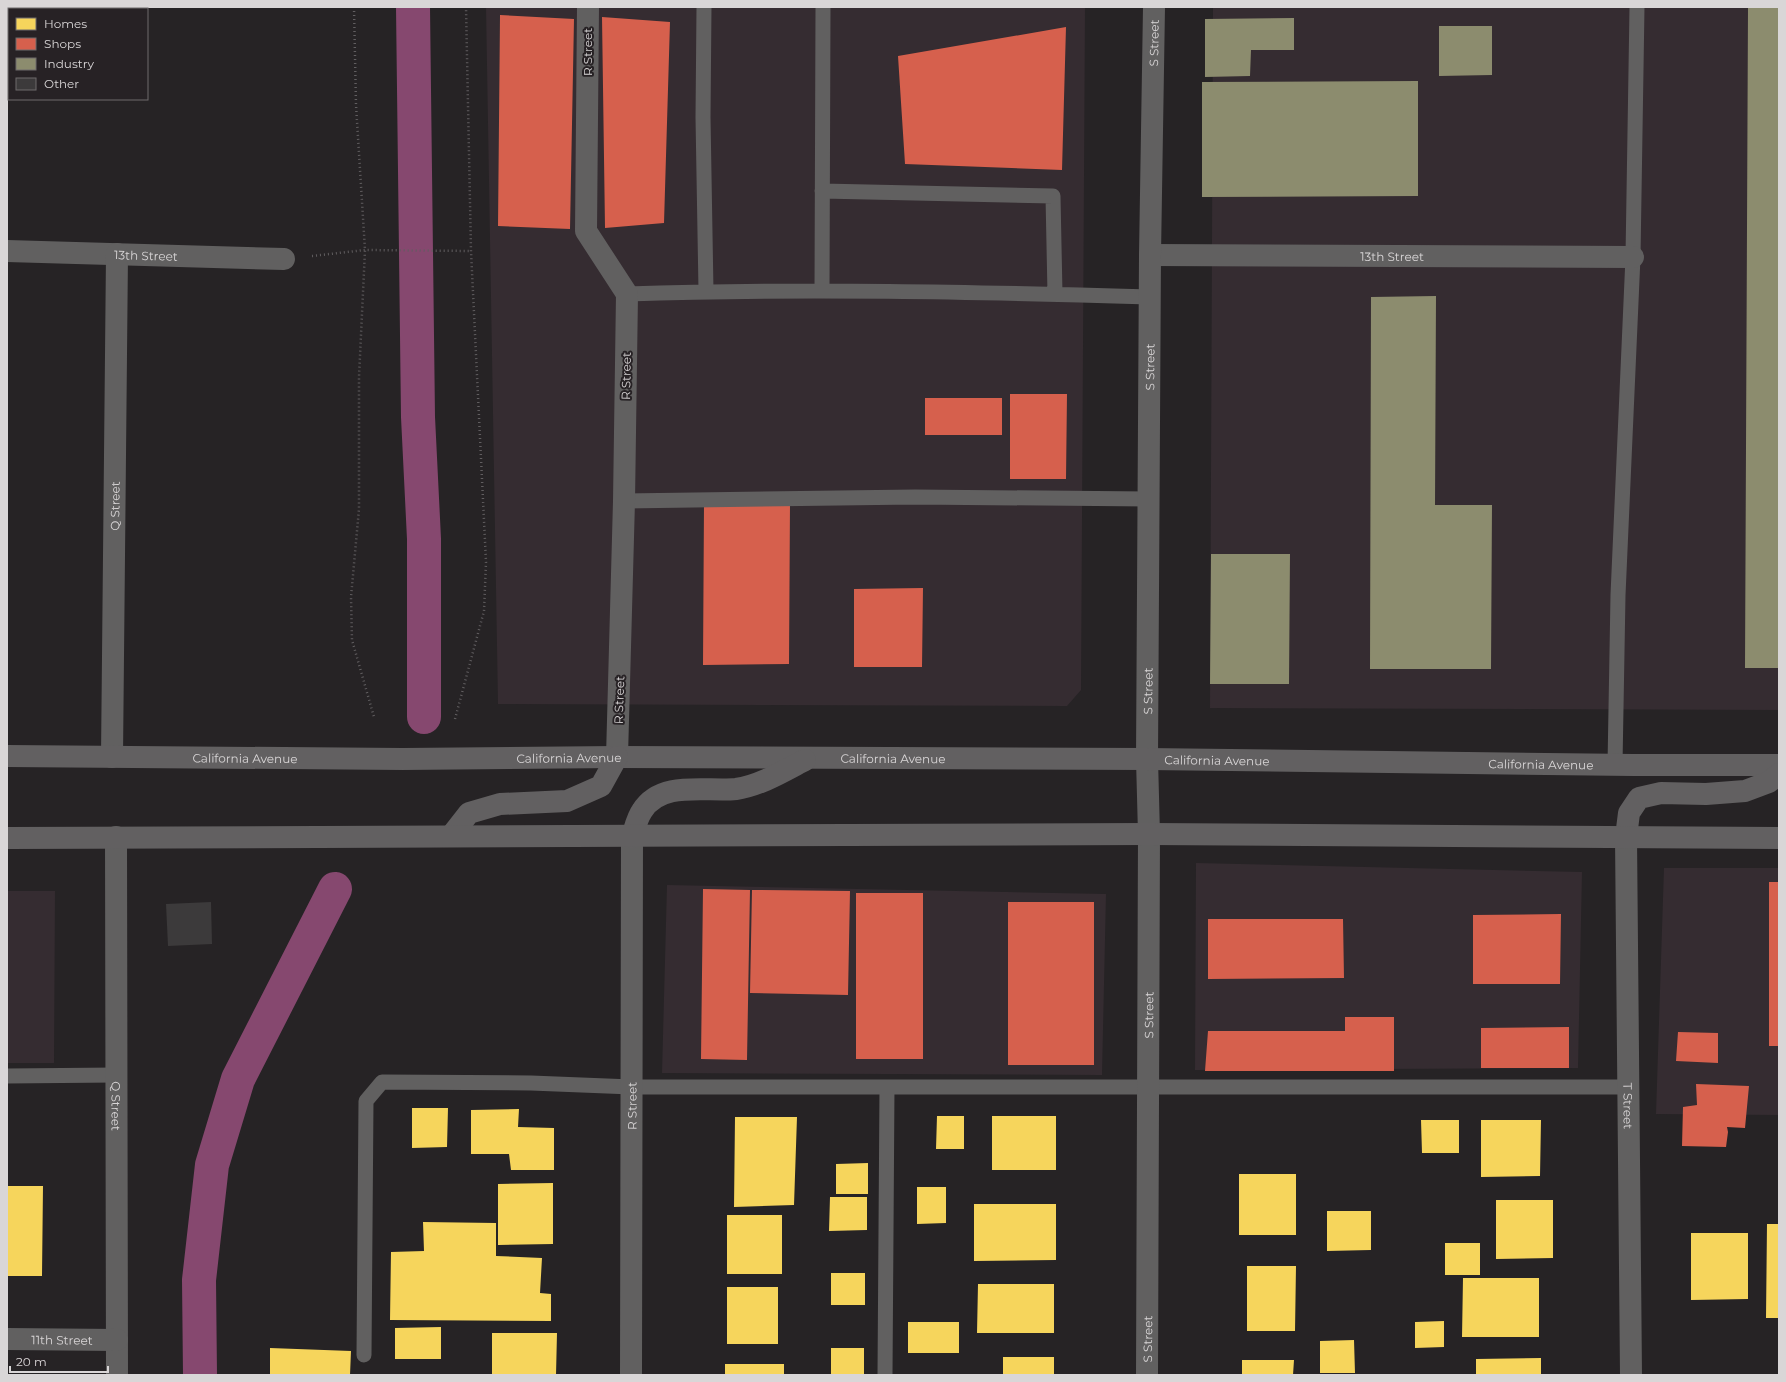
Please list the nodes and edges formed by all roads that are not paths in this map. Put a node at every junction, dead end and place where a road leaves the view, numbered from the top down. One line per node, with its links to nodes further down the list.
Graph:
1 (588, 7): 14 (street, R Street)
2 (704, 7): 13 (lane)
3 (823, 7): 6 (lane)
4 (1154, 7): 9 (street, S Street)
5 (1637, 7): 10 (lane)
6 (822, 191): 12 (lane); 15 (lane)
7 (7, 250): 8 (street, 13th Street)
8 (117, 254): 11 (street, 13th Street); 20 (street, Q Street)
9 (1150, 255): 10 (street, 13th Street); 16 (street, S Street)
10 (1633, 257): 24 (lane)
11 (284, 259)
12 (822, 291): 13 (lane); 15 (lane)
13 (706, 292): 14 (lane)
14 (627, 294): 18 (street, R Street)
15 (1055, 294): 16 (lane)
16 (1150, 297): 17 (street, S Street)
17 (1149, 499): 18 (lane); 23 (street, S Street)
18 (624, 501): 21 (street, R Street)
19 (7, 756): 20 (main road, California Avenue)
20 (112, 757): 21 (main road, California Avenue)
21 (617, 757): 22 (main road, California Avenue); 28 (main road)
22 (808, 759): 23 (main road, California Avenue); 30 (main road)
23 (1147, 759): 24 (main road, California Avenue); 27 (street, S Street)
24 (1615, 765): 25 (main road, California Avenue)
25 (1779, 765)
26 (1779, 774): 31 (main road)
27 (1149, 834): 30 (main road); 31 (main road); 38 (street, S Street)
28 (451, 836): 29 (main road); 30 (main road)
29 (116, 837): 32 (main road); 34 (street, Q Street)
30 (632, 837): 36 (street, R Street)
31 (1626, 837): 33 (main road); 39 (street, T Street)
32 (7, 838)
33 (1779, 838)
34 (116, 1075): 35 (lane); 41 (street, Q Street)
35 (7, 1076)
36 (632, 1087): 37 (lane); 42 (lane); 44 (street, R Street)
37 (887, 1087): 38 (lane); 45 (lane)
38 (1148, 1087): 39 (lane); 46 (street, S Street)
39 (1628, 1087): 47 (street, T Street)
40 (7, 1339): 41 (street, 11th Street)
41 (117, 1340): 43 (street, Q Street)
42 (364, 1356)
43 (117, 1375)
44 (631, 1375)
45 (885, 1375)
46 (1147, 1375)
47 (1632, 1375)

